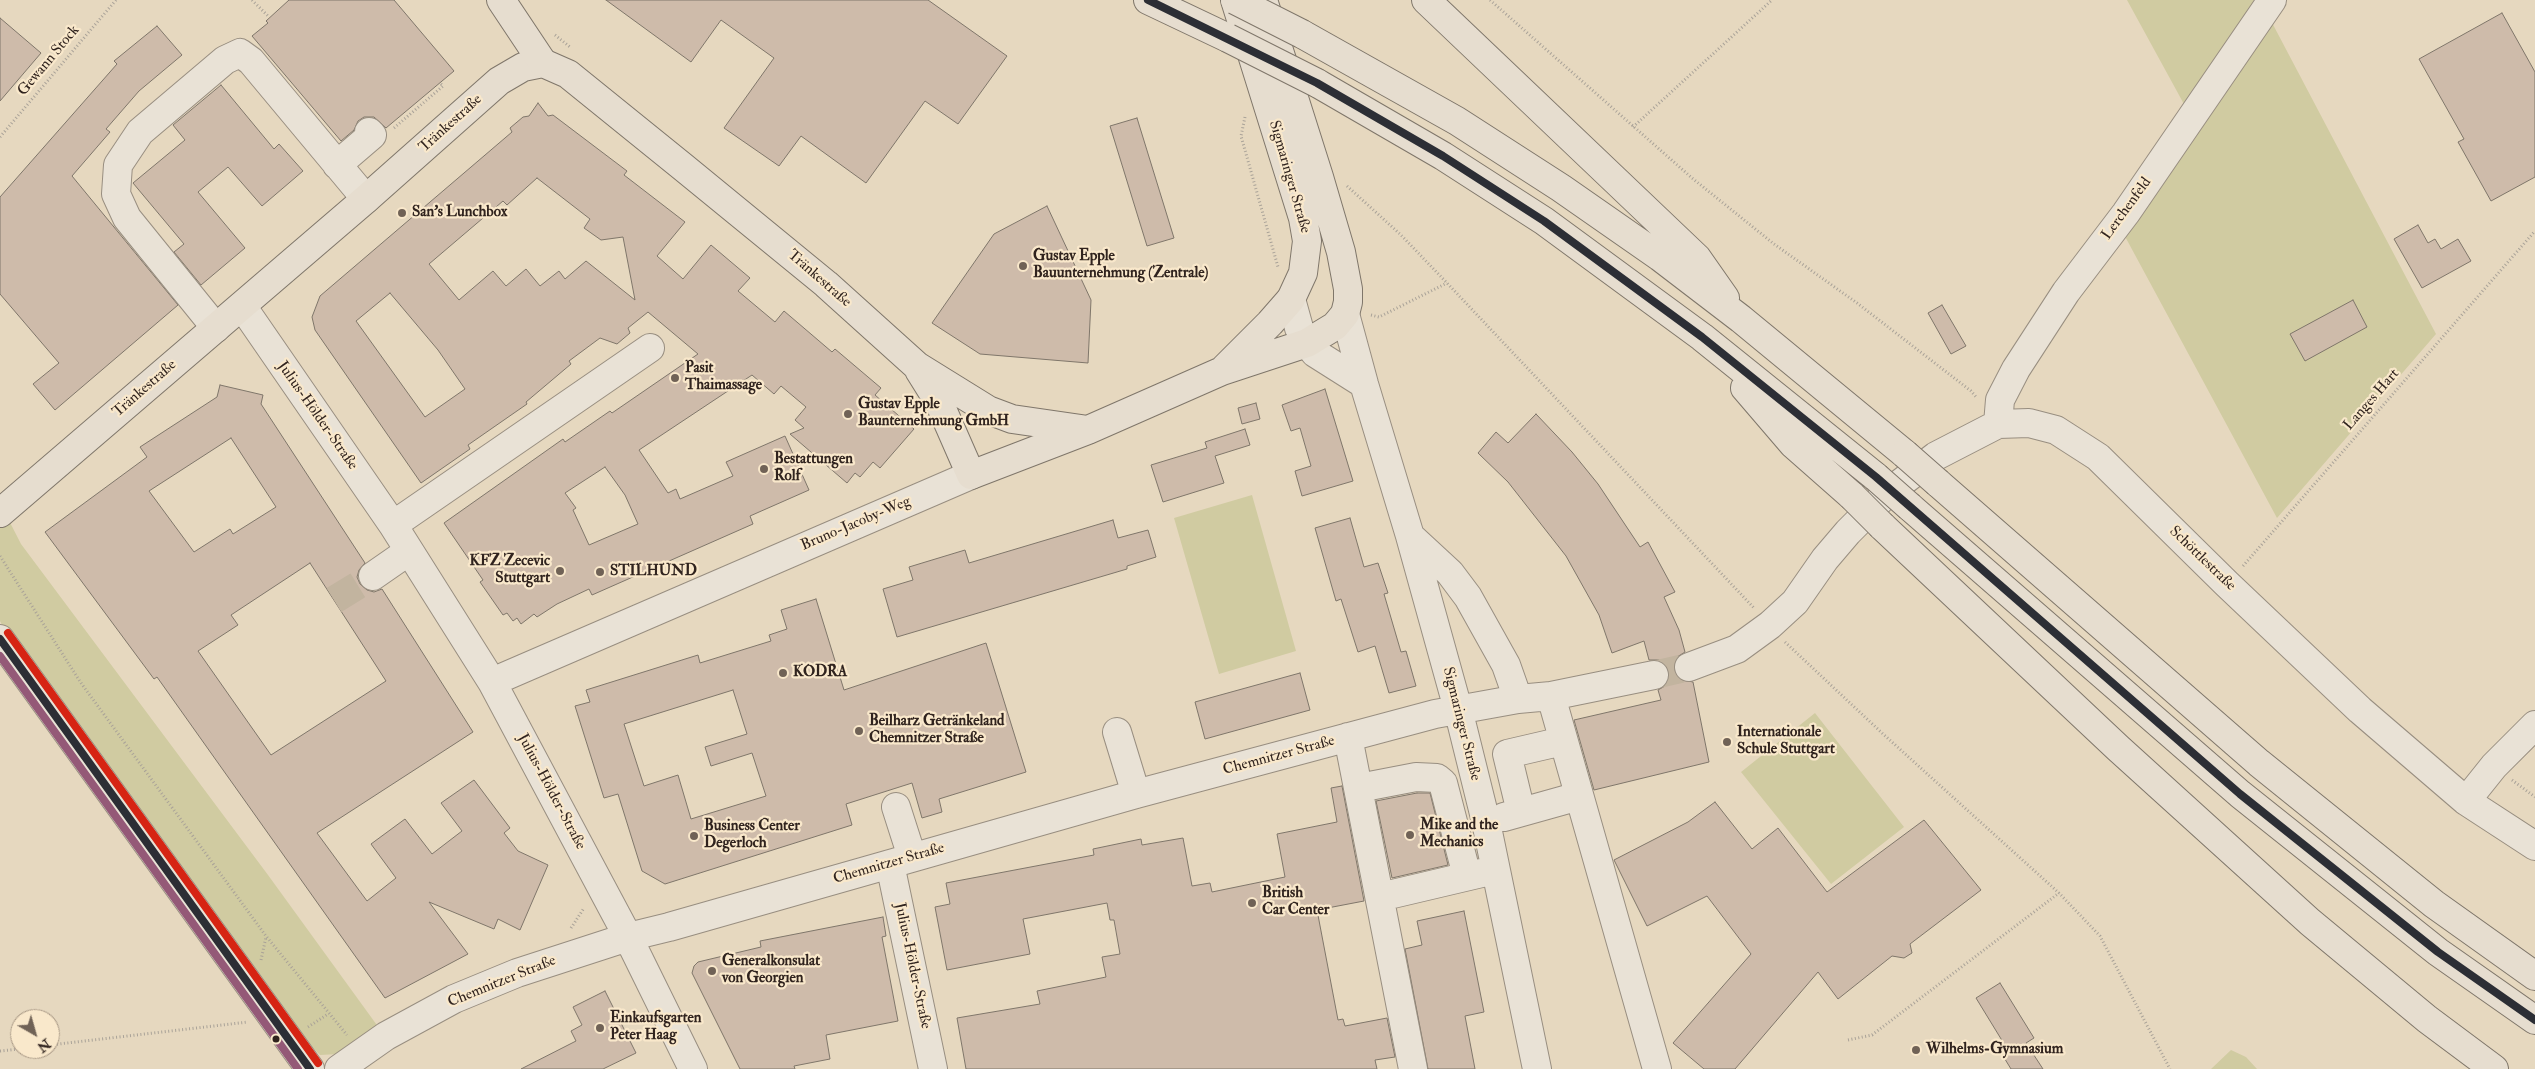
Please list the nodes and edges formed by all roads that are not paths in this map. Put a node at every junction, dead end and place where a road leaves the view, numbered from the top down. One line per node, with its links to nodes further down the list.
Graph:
1 (501, 0): 7 (main road)
2 (1148, 0): 16 (main road, bridge)
3 (1235, 0): 11 (main road, Sigmaringer Straße); 14 (main road, bridge)
4 (1262, 0): 13 (main road, Sigmaringer Straße)
5 (1426, 0): 14 (main road)
6 (2272, 0): 22 (street, Lerchenfeld)
7 (543, 63): 10 (main road, Tränkestraße); 19 (main road, Tränkestraße)
8 (369, 132): 9 (street)
9 (337, 165): 10 (street); 15 (street)
10 (366, 200): 12 (main road, Tränkestraße)
11 (1291, 298): 17 (street); 20 (main road, Bruno-Jacoby-Weg)
12 (242, 306): 15 (main road, Tränkestraße); 26 (street, Julius-Hölder-Straße)
13 (1345, 314): 17 (main road, Bruno-Jacoby-Weg); 21 (street, Sigmaringer Straße)
14 (1741, 319): 54 (main road, bridge)
15 (216, 328): 25 (main road, Tränkestraße)
16 (1702, 337): 55 (main road, bridge); 63 (main road, bridge)
17 (1307, 343): 20 (main road, Bruno-Jacoby-Weg); 21 (street)
18 (650, 348): 26 (street)
19 (916, 366): 23 (main road, Tränkestraße); 24 (main road, Tränkestraße)
20 (1222, 371): 23 (main road, Bruno-Jacoby-Weg)
21 (1364, 384): 27 (street, Sigmaringer Straße)
22 (1998, 424): 31 (street, Schöttlestraße); 44 (street, Schöttlestraße)
23 (1088, 430): 24 (main road, Bruno-Jacoby-Weg)
24 (971, 475): 33 (street, Bruno-Jacoby-Weg)
25 (0, 513)
26 (393, 525): 28 (street, Julius-Hölder-Straße)
27 (1410, 536): 35 (street); 36 (street, Sigmaringer Straße)
28 (409, 551): 29 (street); 33 (street, Julius-Hölder-Straße)
29 (373, 576)
30 (0, 639): 56 (street)
31 (1689, 666)
32 (1654, 675): 34 (street, Chemnitzer Straße)
33 (492, 682): 53 (street, Julius-Hölder-Straße)
34 (1551, 696): 35 (street, Chemnitzer Straße); 40 (street)
35 (1518, 699): 36 (street, Chemnitzer Straße)
36 (1458, 709): 39 (street, Chemnitzer Straße); 47 (street, Sigmaringer Straße)
37 (2535, 725): 44 (street)
38 (1117, 732): 42 (street)
39 (1348, 737): 41 (street); 42 (street, Chemnitzer Straße)
40 (1563, 741): 43 (street); 46 (street)
41 (1359, 788): 51 (street); 52 (street)
42 (1136, 794): 49 (street, Chemnitzer Straße)
43 (1579, 796): 46 (street); 62 (street)
44 (2466, 800): 48 (street, Schöttlestraße)
45 (896, 807): 49 (street, Julius-Hölder-Straße)
46 (1521, 812): 47 (street)
47 (1486, 822): 50 (street, Sigmaringer Straße)
48 (2535, 846)
49 (901, 860): 53 (street, Chemnitzer Straße); 59 (street, Julius-Hölder-Straße)
50 (1496, 870): 51 (street); 61 (street, Sigmaringer Straße)
51 (1467, 876): 52 (street)
52 (1380, 897): 60 (street)
53 (628, 937): 57 (street, Chemnitzer Straße); 58 (street, Julius-Hölder-Straße)
54 (2535, 976)
55 (2535, 1020)
56 (310, 1069)
57 (339, 1069)
58 (693, 1069)
59 (933, 1069)
60 (1413, 1069)
61 (1537, 1069)
62 (1657, 1069)
63 (2494, 1069)

